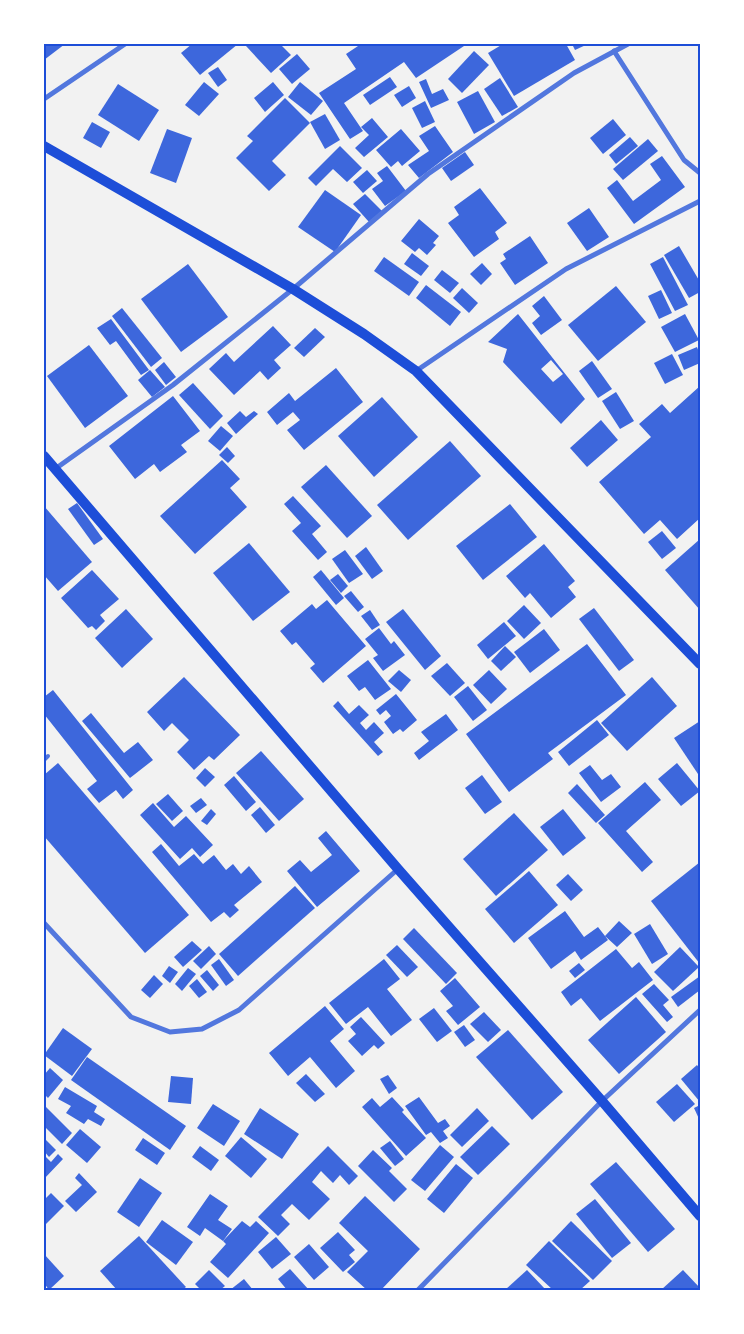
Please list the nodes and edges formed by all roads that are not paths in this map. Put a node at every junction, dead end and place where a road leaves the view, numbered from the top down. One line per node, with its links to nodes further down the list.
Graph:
1 (125, 44): 4 (street)
2 (628, 44): 3 (street)
3 (614, 51): 6 (street); 8 (street)
4 (44, 99)
5 (44, 146): 8 (main road)
6 (700, 173)
7 (700, 201): 9 (street)
8 (293, 289): 9 (main road); 11 (street)
9 (416, 371): 12 (main road)
10 (44, 456): 11 (main road)
11 (55, 469): 15 (main road)
12 (700, 664)
13 (48, 756): 14 (lane)
14 (44, 760)
15 (398, 869): 16 (street); 18 (main road)
16 (44, 923)
17 (700, 1010): 18 (street)
18 (602, 1101): 19 (main road); 20 (street)
19 (700, 1216)
20 (418, 1290)

